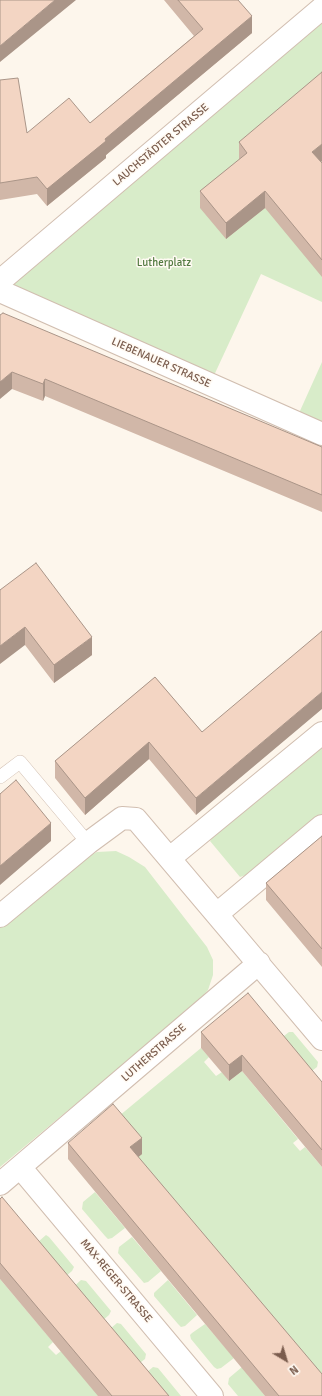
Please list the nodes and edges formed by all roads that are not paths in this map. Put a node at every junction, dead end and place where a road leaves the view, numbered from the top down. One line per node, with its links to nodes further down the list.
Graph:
1 (322, 8): 2 (street, LAUCHSTÄDTER STRASSE)
2 (0, 281)
3 (0, 291): 4 (street, LIEBENAUER STRASSE)
4 (322, 434)
5 (322, 733): 9 (street)
6 (0, 777): 8 (lane)
7 (322, 826): 10 (street)
8 (88, 843): 9 (street); 11 (street)
9 (170, 858): 10 (street)
10 (218, 914): 12 (street)
11 (0, 916)
12 (259, 963): 13 (street); 14 (street, LUTHERSTRASSE)
13 (322, 1039)
14 (20, 1167): 15 (street, LUTHERSTRASSE); 16 (street, MAX-REGER-STRASSE)
15 (0, 1184)
16 (212, 1396)

